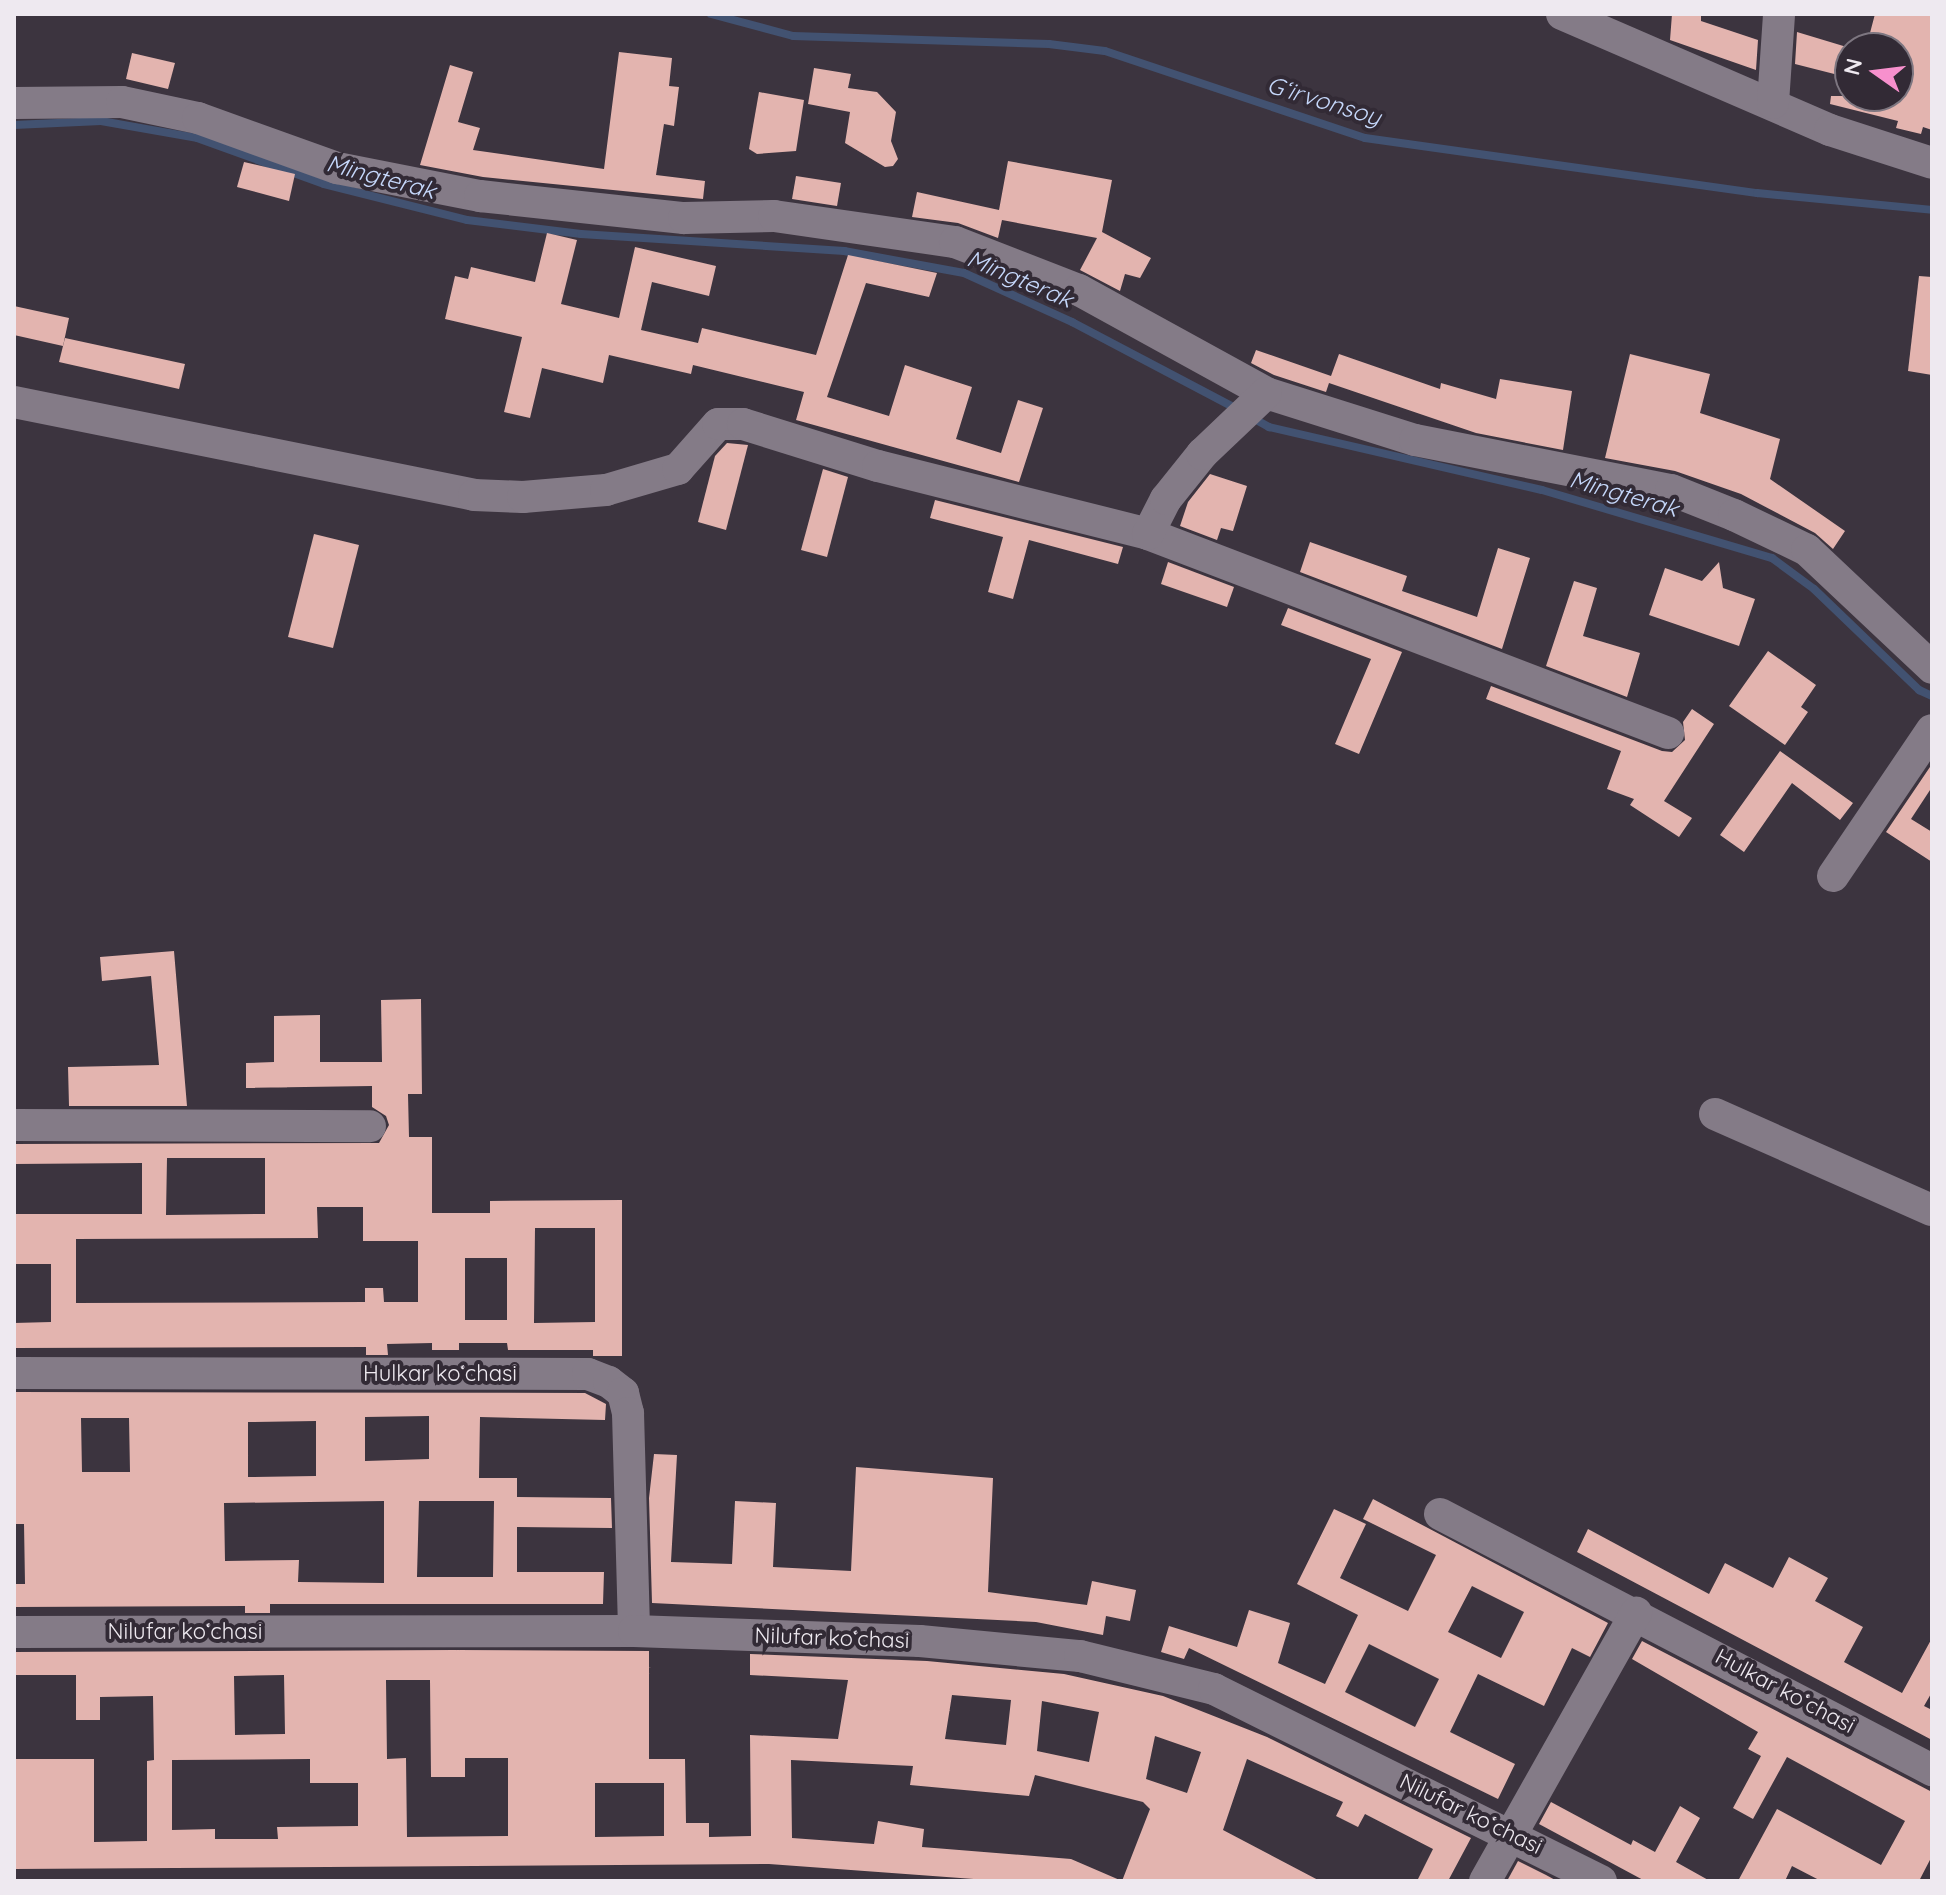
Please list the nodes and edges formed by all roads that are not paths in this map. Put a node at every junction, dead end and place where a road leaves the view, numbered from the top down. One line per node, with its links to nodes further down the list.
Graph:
1 (1779, 14): 4 (street)
2 (1570, 16): 4 (street)
3 (14, 103): 6 (street)
4 (1773, 103): 5 (street)
5 (1932, 163)
6 (1260, 401): 8 (street); 9 (street)
7 (14, 402): 8 (street)
8 (1148, 534): 11 (street)
9 (1932, 668)
10 (1932, 730): 12 (street)
11 (1668, 733)
12 (1833, 876)
13 (1715, 1114): 16 (street)
14 (14, 1125): 15 (street)
15 (370, 1126)
16 (1932, 1210)
17 (14, 1373): 20 (street, Hulkar koʻchasi)
18 (1440, 1514): 19 (street, Hulkar koʻchasi)
19 (1636, 1613): 22 (street, Hulkar koʻchasi); 23 (street)
20 (634, 1631): 21 (street, Nilufar koʻchasi); 23 (street, Nilufar koʻchasi)
21 (14, 1632)
22 (1932, 1770)
23 (1510, 1832): 24 (street); 25 (street, Nilufar koʻchasi)
24 (1485, 1881)
25 (1601, 1881)

